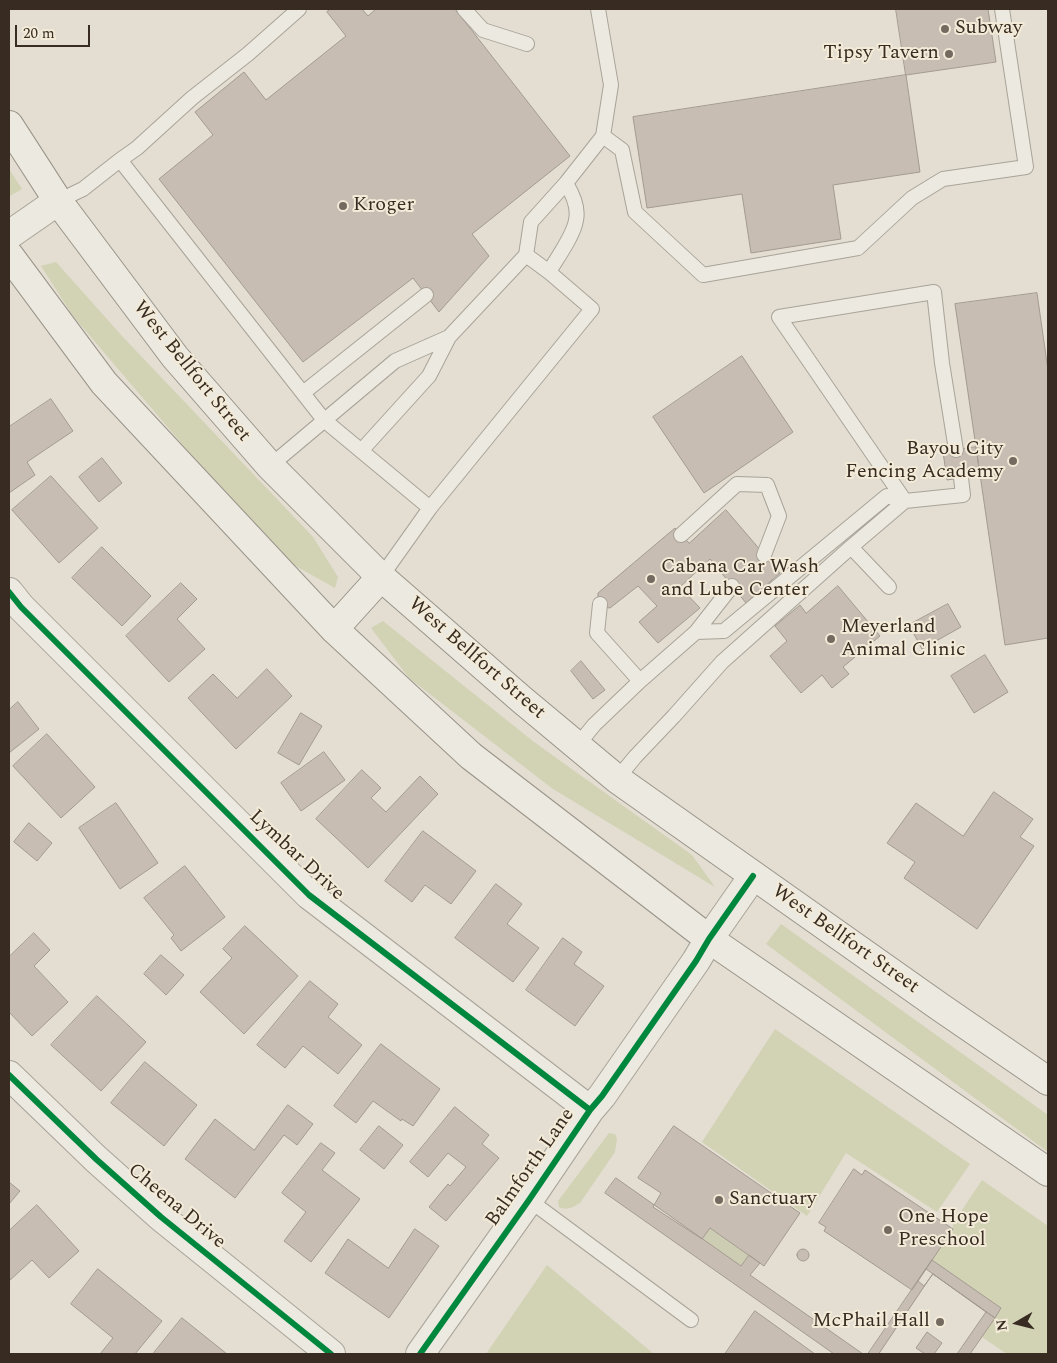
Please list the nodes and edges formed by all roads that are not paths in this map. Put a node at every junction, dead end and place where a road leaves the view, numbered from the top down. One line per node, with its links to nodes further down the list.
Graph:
1 (299, 9): 8 (lane)
2 (464, 9): 5 (lane)
3 (598, 9): 7 (lane)
4 (1002, 9): 7 (lane)
5 (528, 44)
6 (9, 125): 10 (main road, West Bellfort Street)
7 (603, 136): 9 (lane)
8 (120, 160): 10 (lane); 17 (lane)
9 (566, 183): 13 (lane); 14 (lane)
10 (58, 201): 11 (main road); 21 (main road, West Bellfort Street)
11 (9, 235)
12 (9, 255): 33 (main road)
13 (526, 255): 14 (lane); 16 (lane)
14 (549, 272): 24 (lane)
15 (426, 295): 17 (lane)
16 (450, 337): 18 (lane); 19 (lane)
17 (303, 393): 18 (lane)
18 (324, 420): 19 (lane); 21 (lane)
19 (361, 450): 24 (lane)
20 (956, 450): 23 (lane)
21 (270, 466): 28 (main road, West Bellfort Street)
22 (961, 478): 23 (lane)
23 (905, 501): 26 (lane); 34 (lane)
24 (430, 508): 28 (lane)
25 (681, 534): 27 (lane)
26 (851, 547): 30 (lane); 37 (lane)
27 (764, 555)
28 (381, 577): 33 (main road); 36 (main road, West Bellfort Street)
29 (732, 586): 34 (lane)
30 (889, 587)
31 (9, 592): 42 (main road, Lymbar Drive)
32 (600, 604): 35 (lane)
33 (334, 629): 39 (main road)
34 (696, 632): 35 (lane)
35 (640, 681): 36 (lane)
36 (577, 746): 37 (main road, West Bellfort Street)
37 (617, 778): 38 (main road, West Bellfort Street)
38 (754, 876): 39 (main road, Balmforth Lane); 41 (main road, West Bellfort Street)
39 (709, 940): 42 (main road, Balmforth Lane); 43 (main road)
40 (9, 1075): 46 (main road, Cheena Drive)
41 (1048, 1081)
42 (590, 1110): 44 (main road, Balmforth Lane)
43 (1048, 1172)
44 (529, 1200): 45 (lane); 47 (main road, Balmforth Lane)
45 (691, 1320)
46 (331, 1354)
47 (420, 1354)

